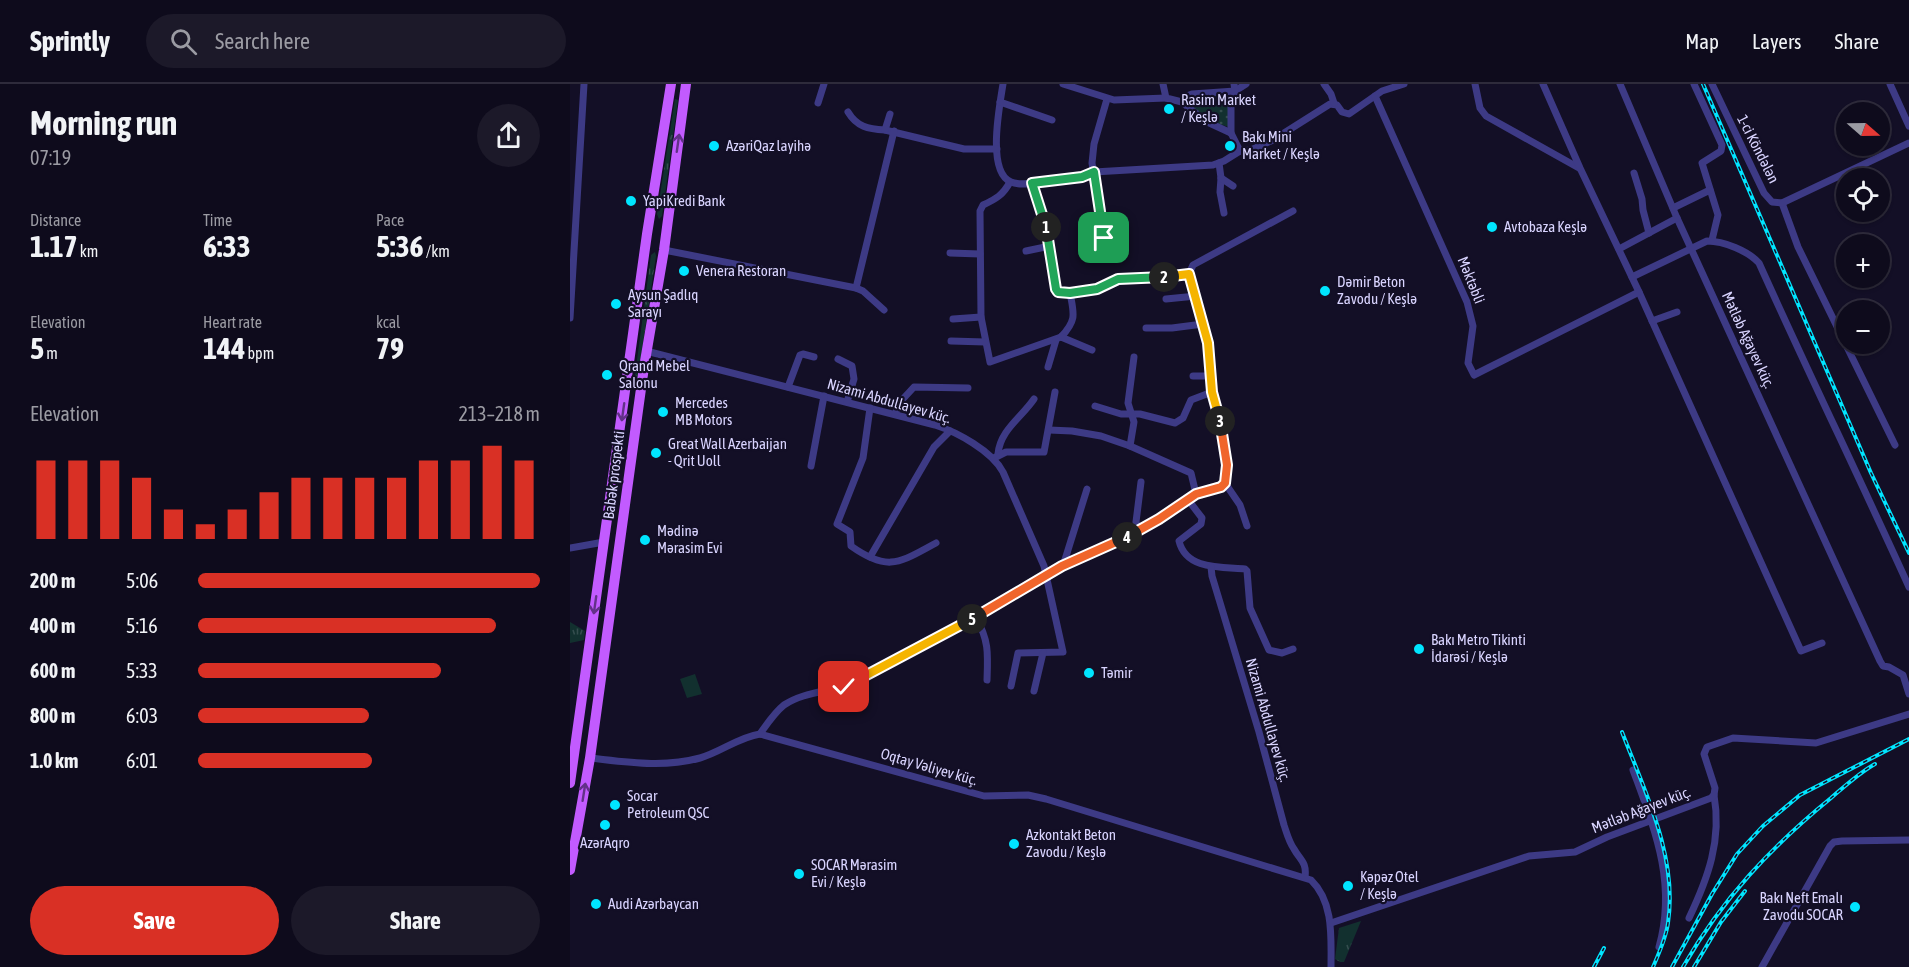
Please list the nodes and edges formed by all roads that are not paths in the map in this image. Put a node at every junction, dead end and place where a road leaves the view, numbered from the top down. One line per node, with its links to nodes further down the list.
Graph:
1 (584, 84): 72 (street)
2 (671, 84): 26 (main road, Babək prospekti)
3 (686, 84): 38 (main road, Babək prospekti, one-way to 3)
4 (824, 84): 23 (street)
5 (1003, 84): 21 (street)
6 (1063, 84): 20 (street)
7 (1163, 84): 19 (street)
8 (1246, 84): 17 (street)
9 (1324, 84): 24 (street)
10 (1404, 84): 18 (street)
11 (1475, 84): 37 (street)
12 (1543, 84): 37 (street)
13 (1620, 84): 47 (street, Mətləb Ağayev küç.)
14 (1694, 84): 45 (street)
15 (1712, 84): 46 (street, 1-ci Köndələn)
16 (1890, 84): 29 (street)
17 (1235, 88): 22 (street); 32 (street)
18 (1375, 96): 24 (street); 64 (street, Məktəbli)
19 (1166, 98): 20 (street); 22 (street)
20 (1107, 99): 39 (street)
21 (1000, 102): 28 (street); 34 (street)
22 (1182, 102): 32 (street)
23 (818, 103)
24 (1334, 103): 35 (street)
25 (849, 112): 30 (street)
26 (666, 114): 38 (main road); 68 (main road, Babək prospekti)
27 (890, 114): 30 (street)
28 (1052, 120)
29 (1909, 126)
30 (885, 129): 31 (street)
31 (894, 131): 34 (street); 63 (street)
32 (1232, 133): 35 (street)
33 (1909, 143): 46 (street)
34 (997, 150): 42 (street)
35 (1240, 151): 36 (street)
36 (1219, 163): 39 (street); 41 (street)
37 (1580, 168): 56 (street)
38 (674, 170): 57 (main road, Babək prospekti)
39 (1094, 172): 43 (street); 52 (street)
40 (1634, 173): 51 (street)
41 (1221, 178): 44 (street); 49 (street)
42 (1010, 182): 43 (street); 60 (street)
43 (1032, 183): 54 (street)
44 (1233, 186)
45 (1710, 190): 47 (street); 53 (street)
46 (1782, 203): 101 (street, 1-ci Köndələn)
47 (1673, 208): 50 (street, Mətləb Ağayev küç.)
48 (1293, 211): 61 (street)
49 (1224, 213)
50 (1677, 218): 51 (street); 55 (street, Mətləb Ağayev küç.)
51 (1649, 233): 56 (street)
52 (1104, 238)
53 (1712, 240): 55 (street); 119 (street)
54 (1050, 246): 58 (street); 65 (street)
55 (1692, 248): 62 (street); 127 (street, Mətləb Ağayev küç.)
56 (1619, 249): 62 (street)
57 (664, 250): 63 (street); 80 (main road, Babək prospekti)
58 (1026, 251)
59 (950, 253): 60 (street)
60 (980, 254): 71 (street)
61 (1189, 274): 65 (street); 66 (street)
62 (1632, 277): 64 (street)
63 (856, 288): 69 (street)
64 (1639, 292): 74 (street)
65 (1070, 293): 77 (street)
66 (1196, 296): 67 (street); 75 (street)
67 (1166, 299)
68 (637, 308): 80 (main road); 112 (main road, Babək prospekti, one-way to 112)
69 (884, 310)
70 (1677, 312): 74 (street)
71 (981, 316): 73 (street); 79 (street)
72 (570, 318)
73 (953, 319)
74 (1652, 321): 121 (street)
75 (1203, 324): 76 (street); 87 (street)
76 (1146, 328)
77 (1058, 338): 79 (street); 81 (street); 85 (street)
78 (951, 341): 79 (street)
79 (985, 342)
80 (647, 347): 88 (street, Nizami Abdullayev küç.); 130 (main road, Babək prospekti)
81 (1092, 350)
82 (814, 357): 88 (street)
83 (1134, 357): 98 (street)
84 (838, 359): 94 (street)
85 (1048, 367)
86 (1193, 376): 87 (street)
87 (1210, 376): 91 (street)
88 (788, 387): 92 (street, Nizami Abdullayev küç.)
89 (968, 388): 97 (street)
90 (1055, 392): 99 (street)
91 (1212, 392): 98 (street); 106 (street)
92 (824, 396): 94 (street, Nizami Abdullayev küç.); 104 (street)
93 (1034, 399): 103 (street)
94 (848, 402): 96 (street, Nizami Abdullayev küç.)
95 (1095, 406): 98 (street)
96 (870, 408): 97 (street, Nizami Abdullayev küç.); 115 (street)
97 (896, 414): 100 (street, Nizami Abdullayev küç.)
98 (1132, 415): 102 (street)
99 (1049, 430): 102 (street); 103 (street)
100 (950, 431): 103 (street, Nizami Abdullayev küç.); 115 (street)
101 (1895, 445)
102 (1130, 446): 108 (street)
103 (996, 456): 118 (street, Nizami Abdullayev küç.)
104 (811, 466)
105 (1141, 482): 111 (street)
106 (1225, 483): 108 (street); 110 (street)
107 (1087, 489): 116 (street)
108 (1196, 494): 109 (street)
109 (1189, 501): 111 (street); 117 (street)
110 (1247, 526)
111 (1139, 531): 116 (street)
112 (604, 542): 114 (street); 132 (main road, Babək prospekti, one-way to 132)
113 (936, 543): 115 (street)
114 (570, 548)
115 (870, 557)
116 (1062, 566): 118 (street)
117 (1211, 567): 122 (street); 137 (street, Nizami Abdullayev küç.)
118 (1046, 576): 120 (street); 123 (street, Nizami Abdullayev küç.)
119 (1909, 587)
120 (976, 618): 124 (street); 129 (street)
121 (1822, 643)
122 (1293, 649)
123 (1043, 653): 125 (street); 126 (street)
124 (987, 680)
125 (1011, 686)
126 (1034, 691)
127 (1909, 694)
128 (1909, 714): 133 (street, Mətləb Ağayev küç.)
129 (760, 734): 130 (street); 137 (street, Oqtay Vəliyev küç.)
130 (590, 758): 136 (main road, Babək prospekti, one-way to 130)
131 (1633, 770): 134 (street)
132 (570, 783)
133 (1714, 795): 134 (street, Mətləb Ağayev küç.); 138 (street)
134 (1651, 820): 139 (street, Mətləb Ağayev küç.); 140 (street)
135 (1909, 840): 142 (street)
136 (570, 870)
137 (1305, 877): 139 (street)
138 (1689, 918)
139 (1330, 923): 141 (street)
140 (1659, 947)
141 (1331, 967)
142 (1762, 967)

